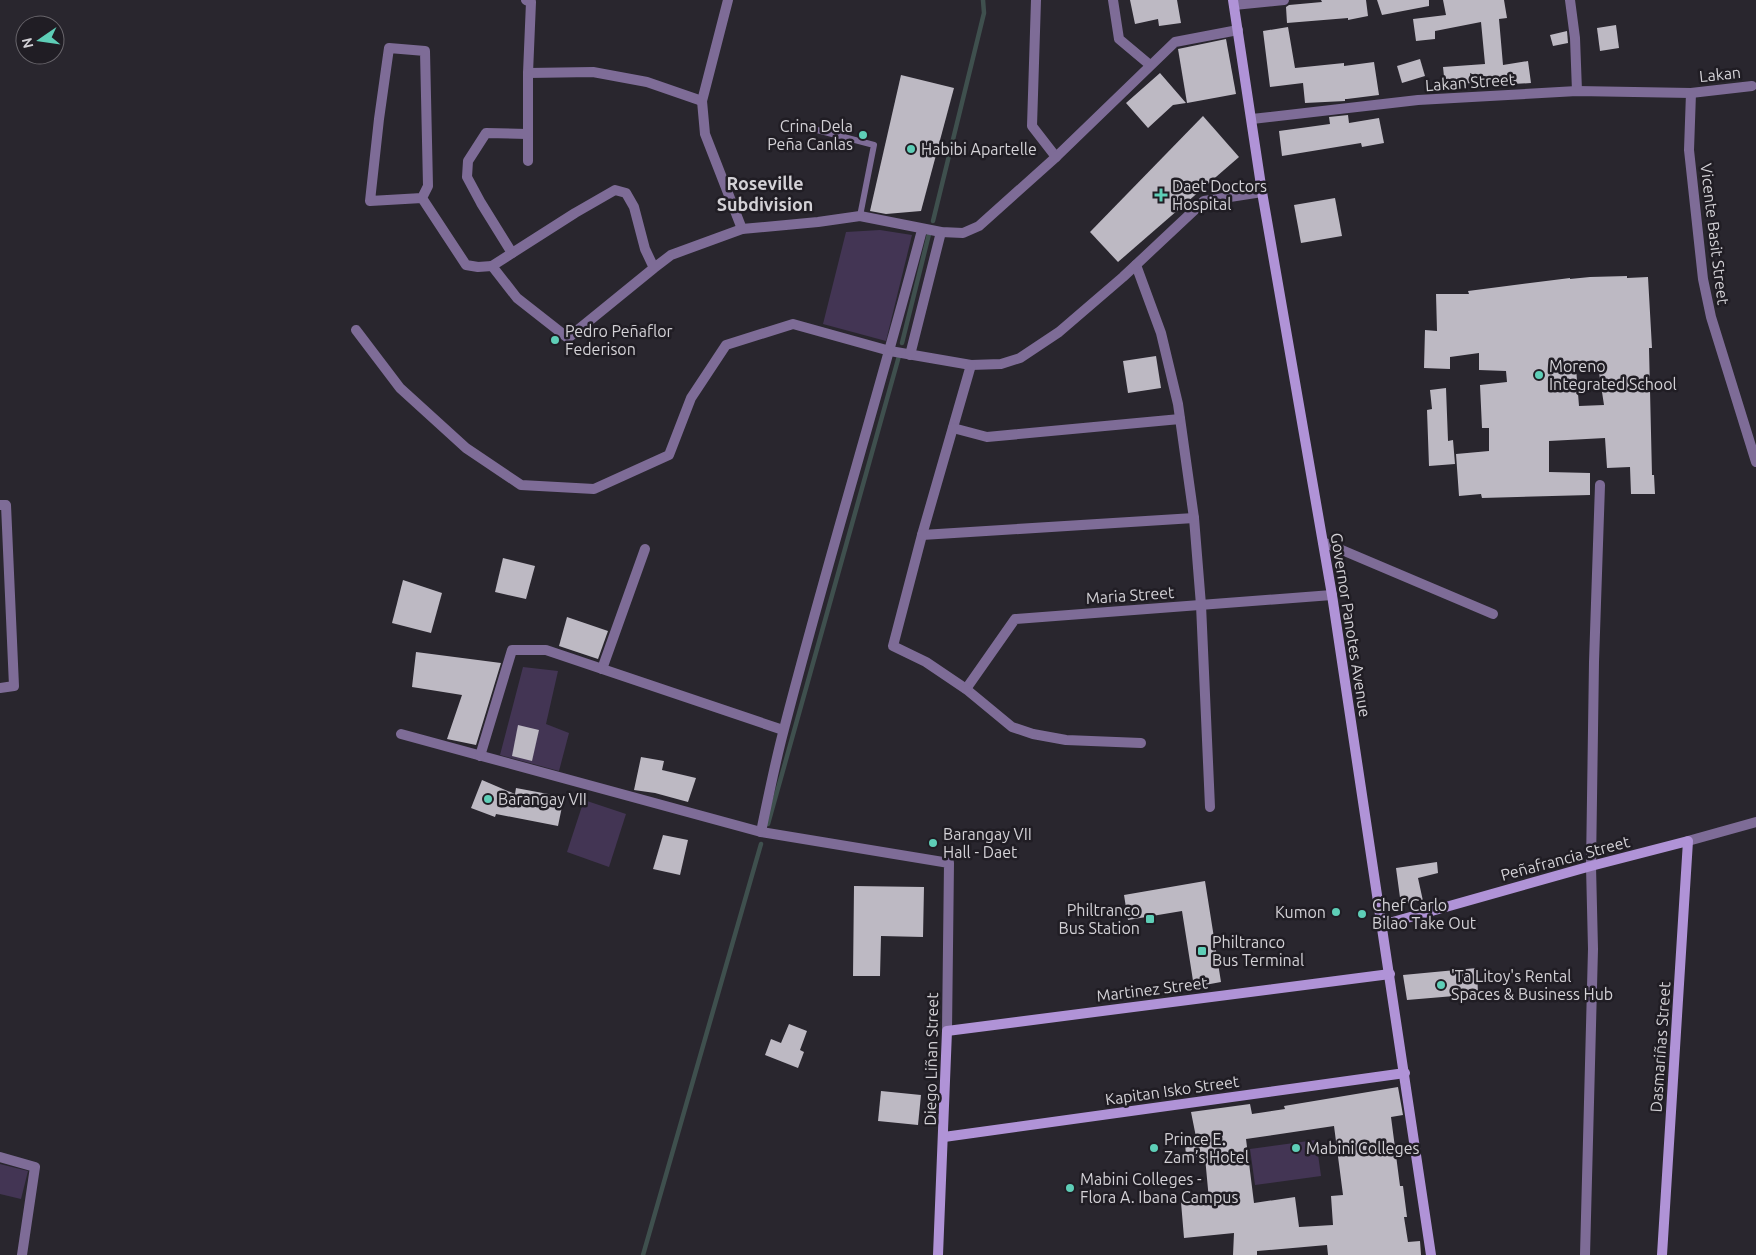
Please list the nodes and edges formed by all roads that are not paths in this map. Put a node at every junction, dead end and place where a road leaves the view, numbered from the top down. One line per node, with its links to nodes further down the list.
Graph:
1 (526, 0): 10 (street)
2 (728, 0): 14 (street)
3 (1036, 0): 18 (street)
4 (1113, 0): 9 (street)
5 (1284, 0): 7 (street)
6 (1570, 0): 12 (street)
7 (1234, 3): 8 (street, Governor Panotes Avenue)
8 (1238, 30): 9 (street); 15 (street, Governor Panotes Avenue)
9 (1150, 65): 18 (street)
10 (528, 73): 14 (street); 17 (street)
11 (1752, 86): 13 (street, Lakan)
12 (1577, 91): 13 (street, Lakan Street); 15 (street, Lakan Street)
13 (1691, 93): 36 (street, Vicente Basit Street)
14 (702, 101): 23 (street)
15 (1252, 119): 20 (street, Governor Panotes Avenue)
16 (817, 130): 22 (lane)
17 (527, 134): 19 (street); 26 (street)
18 (1056, 157): 25 (street)
19 (528, 161)
20 (1262, 192): 27 (street); 41 (street, Governor Panotes Avenue)
21 (422, 198): 21 (street); 28 (street)
22 (860, 216): 23 (street); 24 (street)
23 (742, 229): 29 (street)
24 (922, 230): 25 (street); 31 (street)
25 (940, 232): 32 (street)
26 (512, 253): 28 (street); 29 (street)
27 (1136, 265): 33 (street); 34 (street)
28 (492, 266): 29 (street)
29 (654, 268)
30 (356, 330): 31 (street)
31 (890, 351): 32 (street); 49 (street)
32 (910, 355): 33 (street)
33 (971, 365): 35 (street)
34 (1180, 419): 35 (street); 39 (street)
35 (953, 428): 40 (street)
36 (1756, 462)
37 (1600, 485): 57 (street)
38 (0, 505): 47 (street)
39 (1194, 518): 40 (street); 44 (street)
40 (922, 535): 48 (street)
41 (1323, 542): 43 (street, Governor Panotes Avenue); 45 (street)
42 (645, 549): 46 (street)
43 (1332, 595): 44 (street, Maria Street); 58 (street, Governor Panotes Avenue)
44 (1201, 605): 48 (street, Maria Street); 53 (street)
45 (1493, 614)
46 (602, 669): 49 (street); 52 (street)
47 (0, 688)
48 (966, 689): 51 (street)
49 (783, 730): 55 (street)
50 (401, 734): 52 (street)
51 (1141, 743)
52 (480, 756): 55 (street)
53 (1210, 807)
54 (1756, 822): 56 (street, Peñafrancia Street)
55 (761, 832): 60 (street, Diego Liñan Street)
56 (1688, 841): 57 (street, Peñafrancia Street); 68 (street, Dasmariñas Street)
57 (1591, 866): 58 (street, Peñafrancia Street); 67 (street)
58 (1382, 925): 59 (street, Governor Panotes Avenue)
59 (1390, 974): 60 (street, Martinez Street); 61 (street, Governor Panotes Avenue)
60 (947, 1031): 62 (street, Diego Liñan Street)
61 (1405, 1073): 62 (street, Kapitan Isko Street); 66 (street, Governor Panotes Avenue)
62 (944, 1138): 65 (street, Diego Liñan Street)
63 (0, 1157): 64 (street)
64 (22, 1255)
65 (938, 1255)
66 (1431, 1255)
67 (1585, 1255)
68 (1662, 1255)

